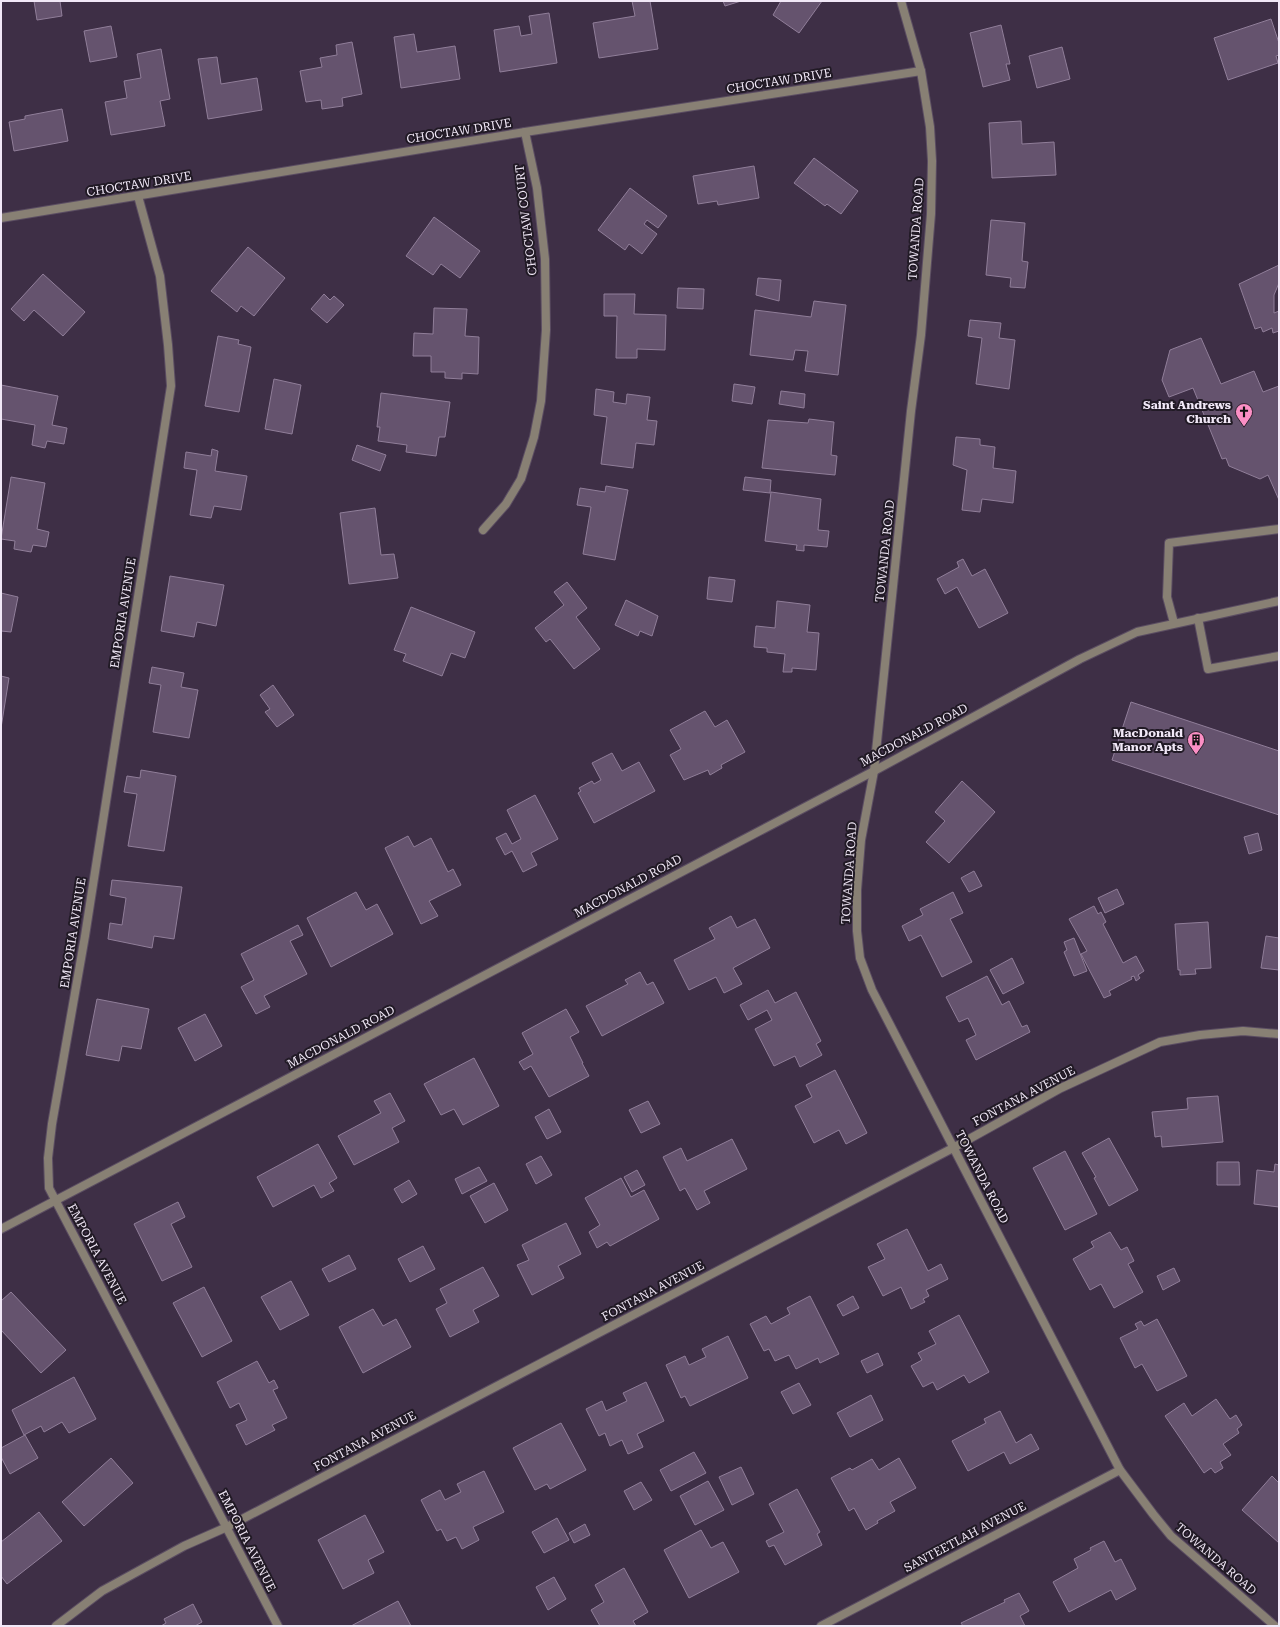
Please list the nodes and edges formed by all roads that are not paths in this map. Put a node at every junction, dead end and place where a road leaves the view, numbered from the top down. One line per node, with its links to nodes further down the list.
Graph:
1 (901, 1): 2 (street, TOWANDA ROAD)
2 (921, 71): 3 (street, CHOCTAW DRIVE); 12 (street, TOWANDA ROAD)
3 (525, 132): 4 (street, CHOCTAW DRIVE); 7 (street, CHOCTAW COURT)
4 (138, 196): 5 (street, CHOCTAW DRIVE); 15 (street, EMPORIA AVENUE)
5 (1, 218)
6 (1279, 529): 10 (street)
7 (483, 530)
8 (1279, 601): 9 (street, MACDONALD ROAD)
9 (1198, 618): 10 (street, MACDONALD ROAD); 11 (street)
10 (1174, 623): 12 (street, MACDONALD ROAD)
11 (1279, 656)
12 (874, 771): 14 (street, TOWANDA ROAD); 15 (street, MACDONALD ROAD)
13 (1279, 1034): 14 (street, FONTANA AVENUE)
14 (953, 1148): 17 (street, TOWANDA ROAD); 18 (street, FONTANA AVENUE)
15 (56, 1201): 16 (street, MACDONALD ROAD); 18 (street, EMPORIA AVENUE)
16 (1, 1229)
17 (1120, 1470): 21 (street, SANTEETLAH AVENUE); 22 (street, TOWANDA ROAD)
18 (227, 1527): 19 (street, FONTANA AVENUE); 20 (street, EMPORIA AVENUE)
19 (56, 1626)
20 (278, 1626)
21 (821, 1626)
22 (1275, 1626)

